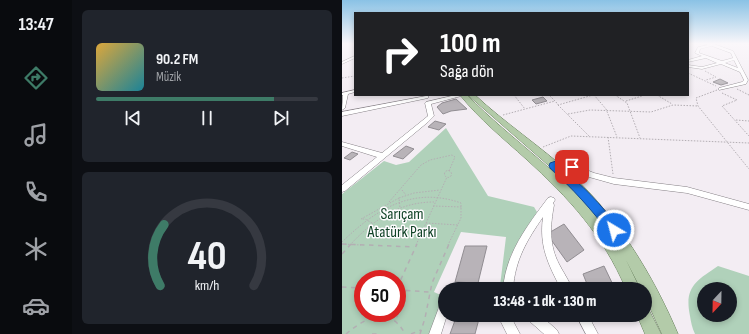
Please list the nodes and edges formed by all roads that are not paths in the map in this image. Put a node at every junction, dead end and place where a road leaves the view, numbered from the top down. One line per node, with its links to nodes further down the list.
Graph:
1 (712, 60): 4 (street)
2 (728, 60): 4 (street)
3 (736, 60): 6 (street)
4 (718, 62): 5 (street); 6 (street)
5 (689, 66)
6 (742, 71): 7 (street)
7 (719, 89)
8 (354, 91): 9 (street)
9 (344, 93): 14 (street)
10 (451, 96): 13 (street)
11 (464, 96): 23 (main road)
12 (472, 96): 18 (main road)
13 (427, 98): 15 (street); 17 (street)
14 (342, 108)
15 (342, 114)
16 (342, 144): 17 (street)
17 (383, 156): 19 (street)
18 (554, 166): 20 (street); 34 (main road)
19 (342, 189)
20 (749, 207)
21 (509, 282): 22 (street)
22 (563, 282)
23 (629, 282)
24 (440, 322): 29 (street)
25 (507, 322): 30 (street)
26 (540, 322): 31 (street)
27 (586, 322): 32 (street)
28 (647, 322): 33 (main road)
29 (436, 334)
30 (514, 334)
31 (553, 334)
32 (592, 334)
33 (653, 334)
34 (670, 334)

